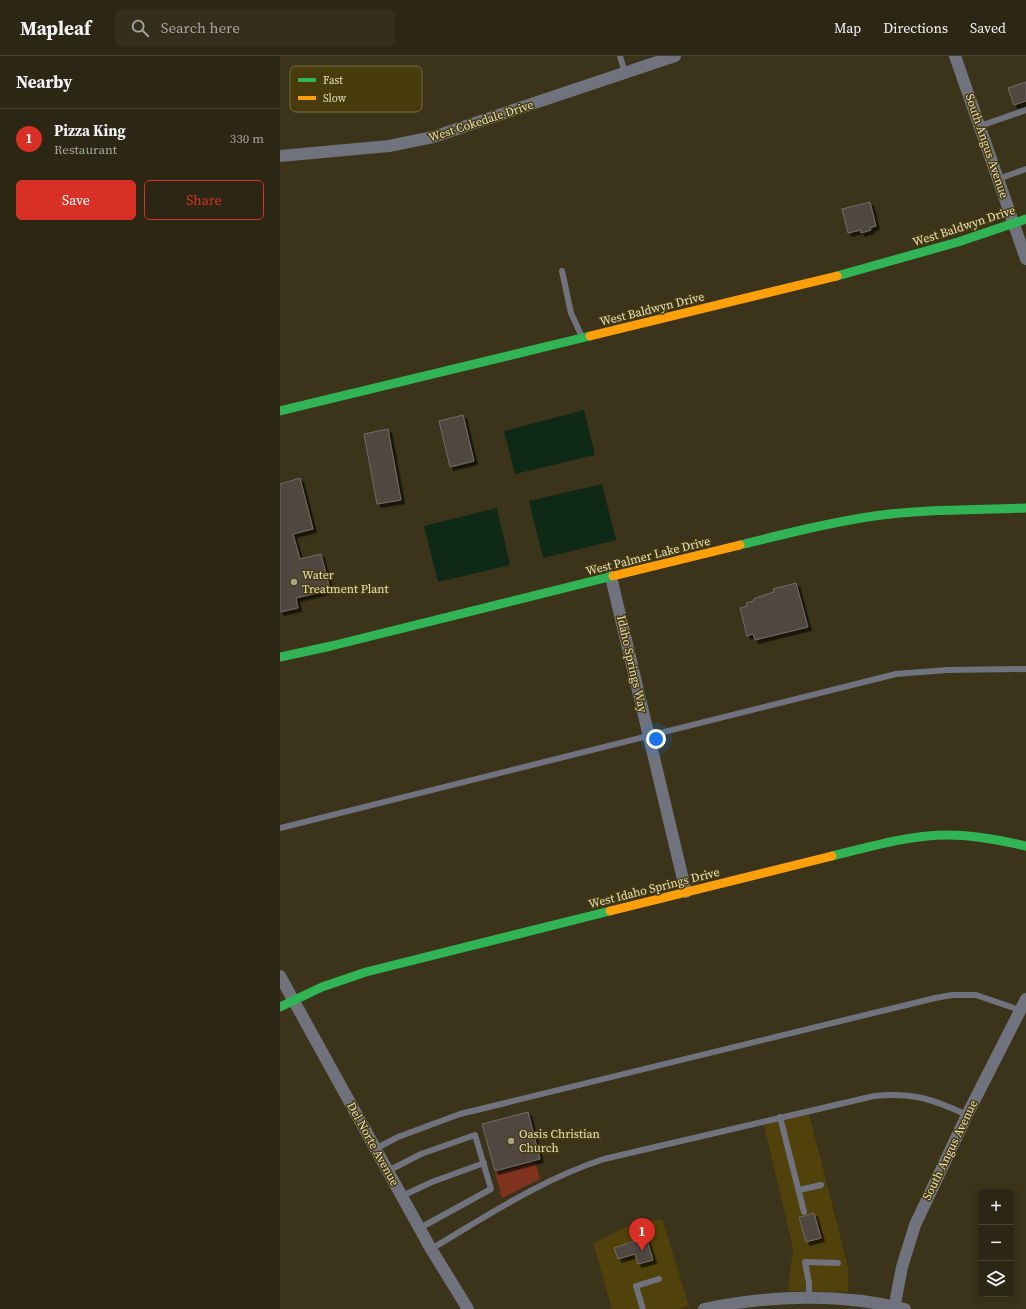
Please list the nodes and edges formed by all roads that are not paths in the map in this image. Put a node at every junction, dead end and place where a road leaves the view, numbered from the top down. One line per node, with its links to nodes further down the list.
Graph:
1 (620, 56): 4 (lane)
2 (675, 56): 4 (street, West Cokedale Drive)
3 (956, 56): 6 (street, South Angus Avenue)
4 (625, 73): 7 (street, West Cokedale Drive)
5 (1026, 110): 6 (lane)
6 (980, 126): 9 (street, South Angus Avenue)
7 (280, 156)
8 (1026, 170): 9 (lane)
9 (998, 179): 11 (street, South Angus Avenue)
10 (1026, 219): 11 (street, West Baldwyn Drive)
11 (1014, 223): 12 (street, South Angus Avenue); 14 (street, West Baldwyn Drive)
12 (1026, 259)
13 (562, 271): 14 (lane)
14 (583, 338): 15 (street, West Baldwyn Drive)
15 (280, 411)
16 (1026, 508): 17 (street, West Palmer Lake Drive)
17 (611, 577): 18 (street, West Palmer Lake Drive); 20 (street, Idaho Springs Way)
18 (280, 657)
19 (1026, 669): 20 (lane)
20 (648, 736): 21 (lane); 23 (street, Idaho Springs Way)
21 (280, 828)
22 (1026, 846): 23 (street, West Idaho Springs Drive)
23 (686, 892): 25 (street, West Idaho Springs Drive)
24 (280, 976): 25 (street, Del Norte Avenue)
25 (293, 999): 27 (street, West Idaho Springs Drive); 31 (street, Del Norte Avenue)
26 (1026, 999): 28 (street, South Angus Avenue)
27 (280, 1007)
28 (1020, 1010): 29 (street, South Angus Avenue); 31 (lane)
29 (967, 1115): 30 (lane); 43 (street, South Angus Avenue)
30 (780, 1117): 35 (lane); 39 (lane)
31 (375, 1149): 33 (street, Del Norte Avenue)
32 (484, 1163): 33 (lane); 36 (lane); 38 (lane)
33 (388, 1171): 36 (street, Del Norte Avenue)
34 (821, 1185): 35 (lane)
35 (799, 1190): 37 (lane)
36 (402, 1196): 38 (street, Del Norte Avenue)
37 (804, 1212)
38 (420, 1228): 39 (street, Del Norte Avenue)
39 (431, 1249): 44 (street, Del Norte Avenue)
40 (838, 1263): 42 (lane)
41 (659, 1279): 45 (lane)
42 (809, 1298): 43 (street); 46 (street)
43 (898, 1308)
44 (468, 1309)
45 (643, 1309)
46 (704, 1309)

